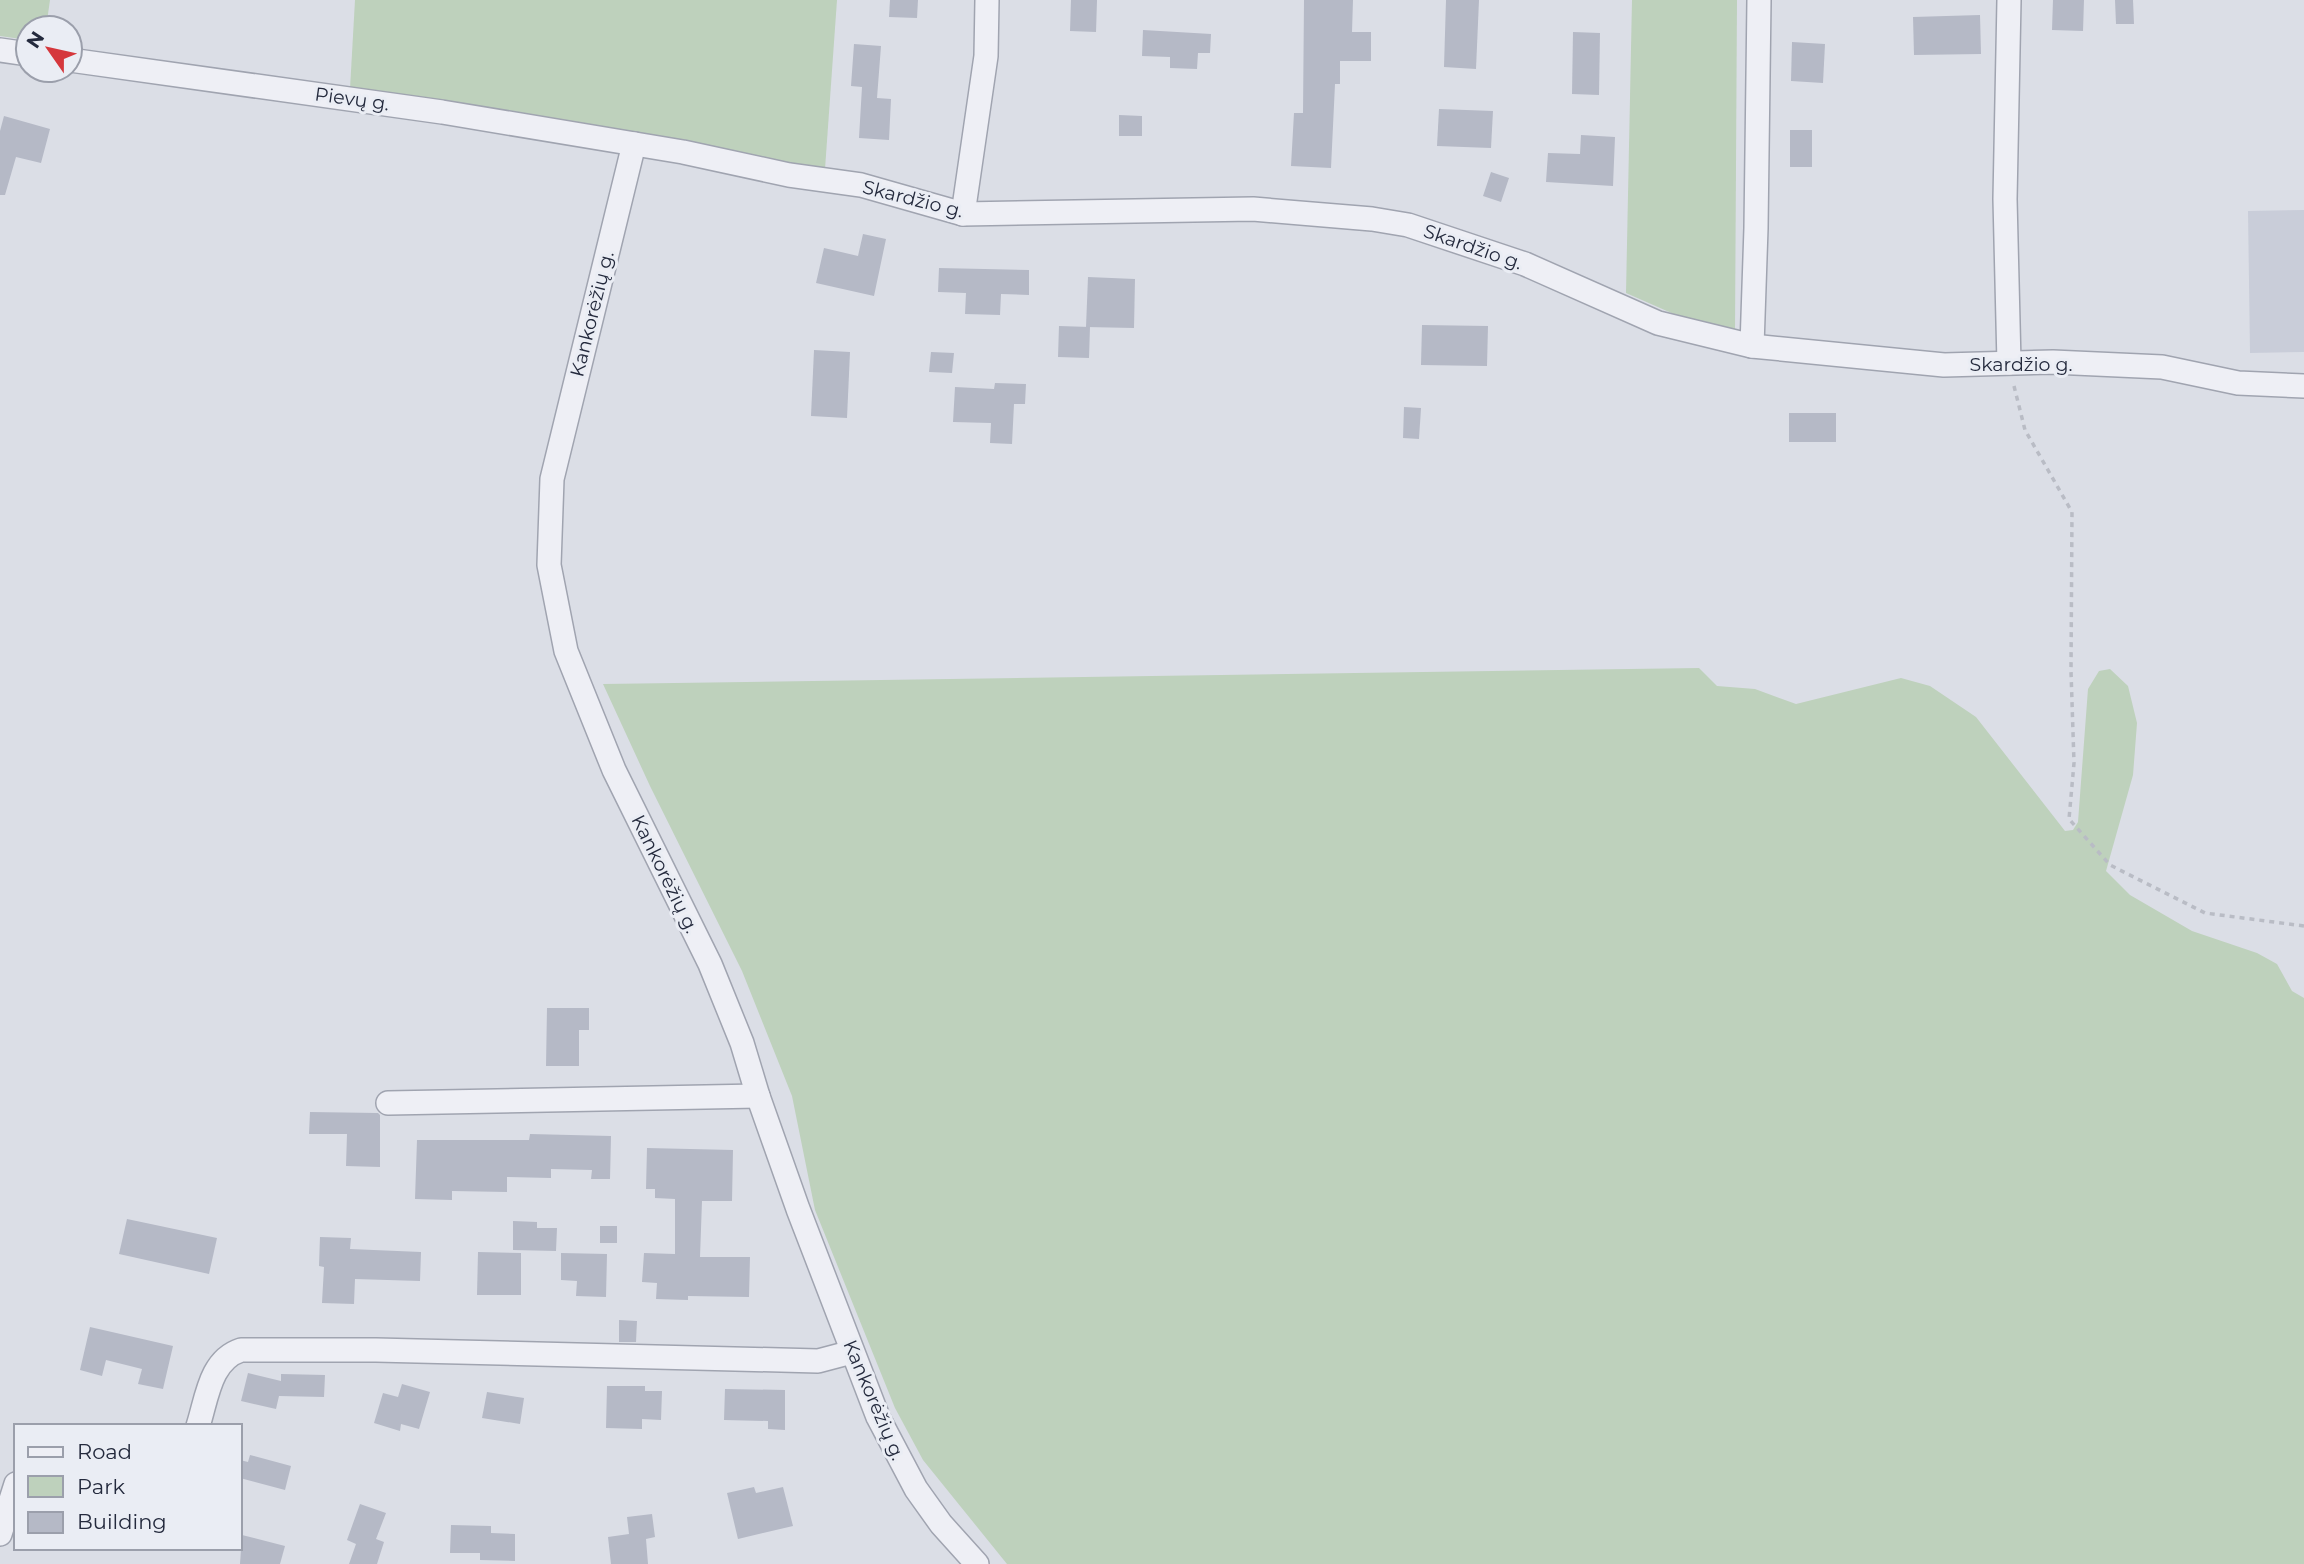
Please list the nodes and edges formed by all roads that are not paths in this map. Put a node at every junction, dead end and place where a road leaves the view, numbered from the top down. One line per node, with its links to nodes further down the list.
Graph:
1 (987, 0): 6 (street)
2 (1759, 0): 7 (street)
3 (2009, 0): 8 (street)
4 (84, 62): 5 (street, Pievų g.)
5 (634, 144): 6 (street, Skardžio g.); 10 (street, Kankorėžių g.)
6 (963, 214): 7 (street, Skardžio g.)
7 (1752, 345): 8 (street, Skardžio g.)
8 (2009, 363): 9 (street, Skardžio g.)
9 (2304, 386)
10 (758, 1096): 11 (street); 12 (street, Kankorėžių g.)
11 (388, 1103)
12 (852, 1352): 13 (street); 16 (street, Kankorėžių g.)
13 (199, 1424)
14 (14, 1490): 15 (street)
15 (0, 1534)
16 (977, 1564)

